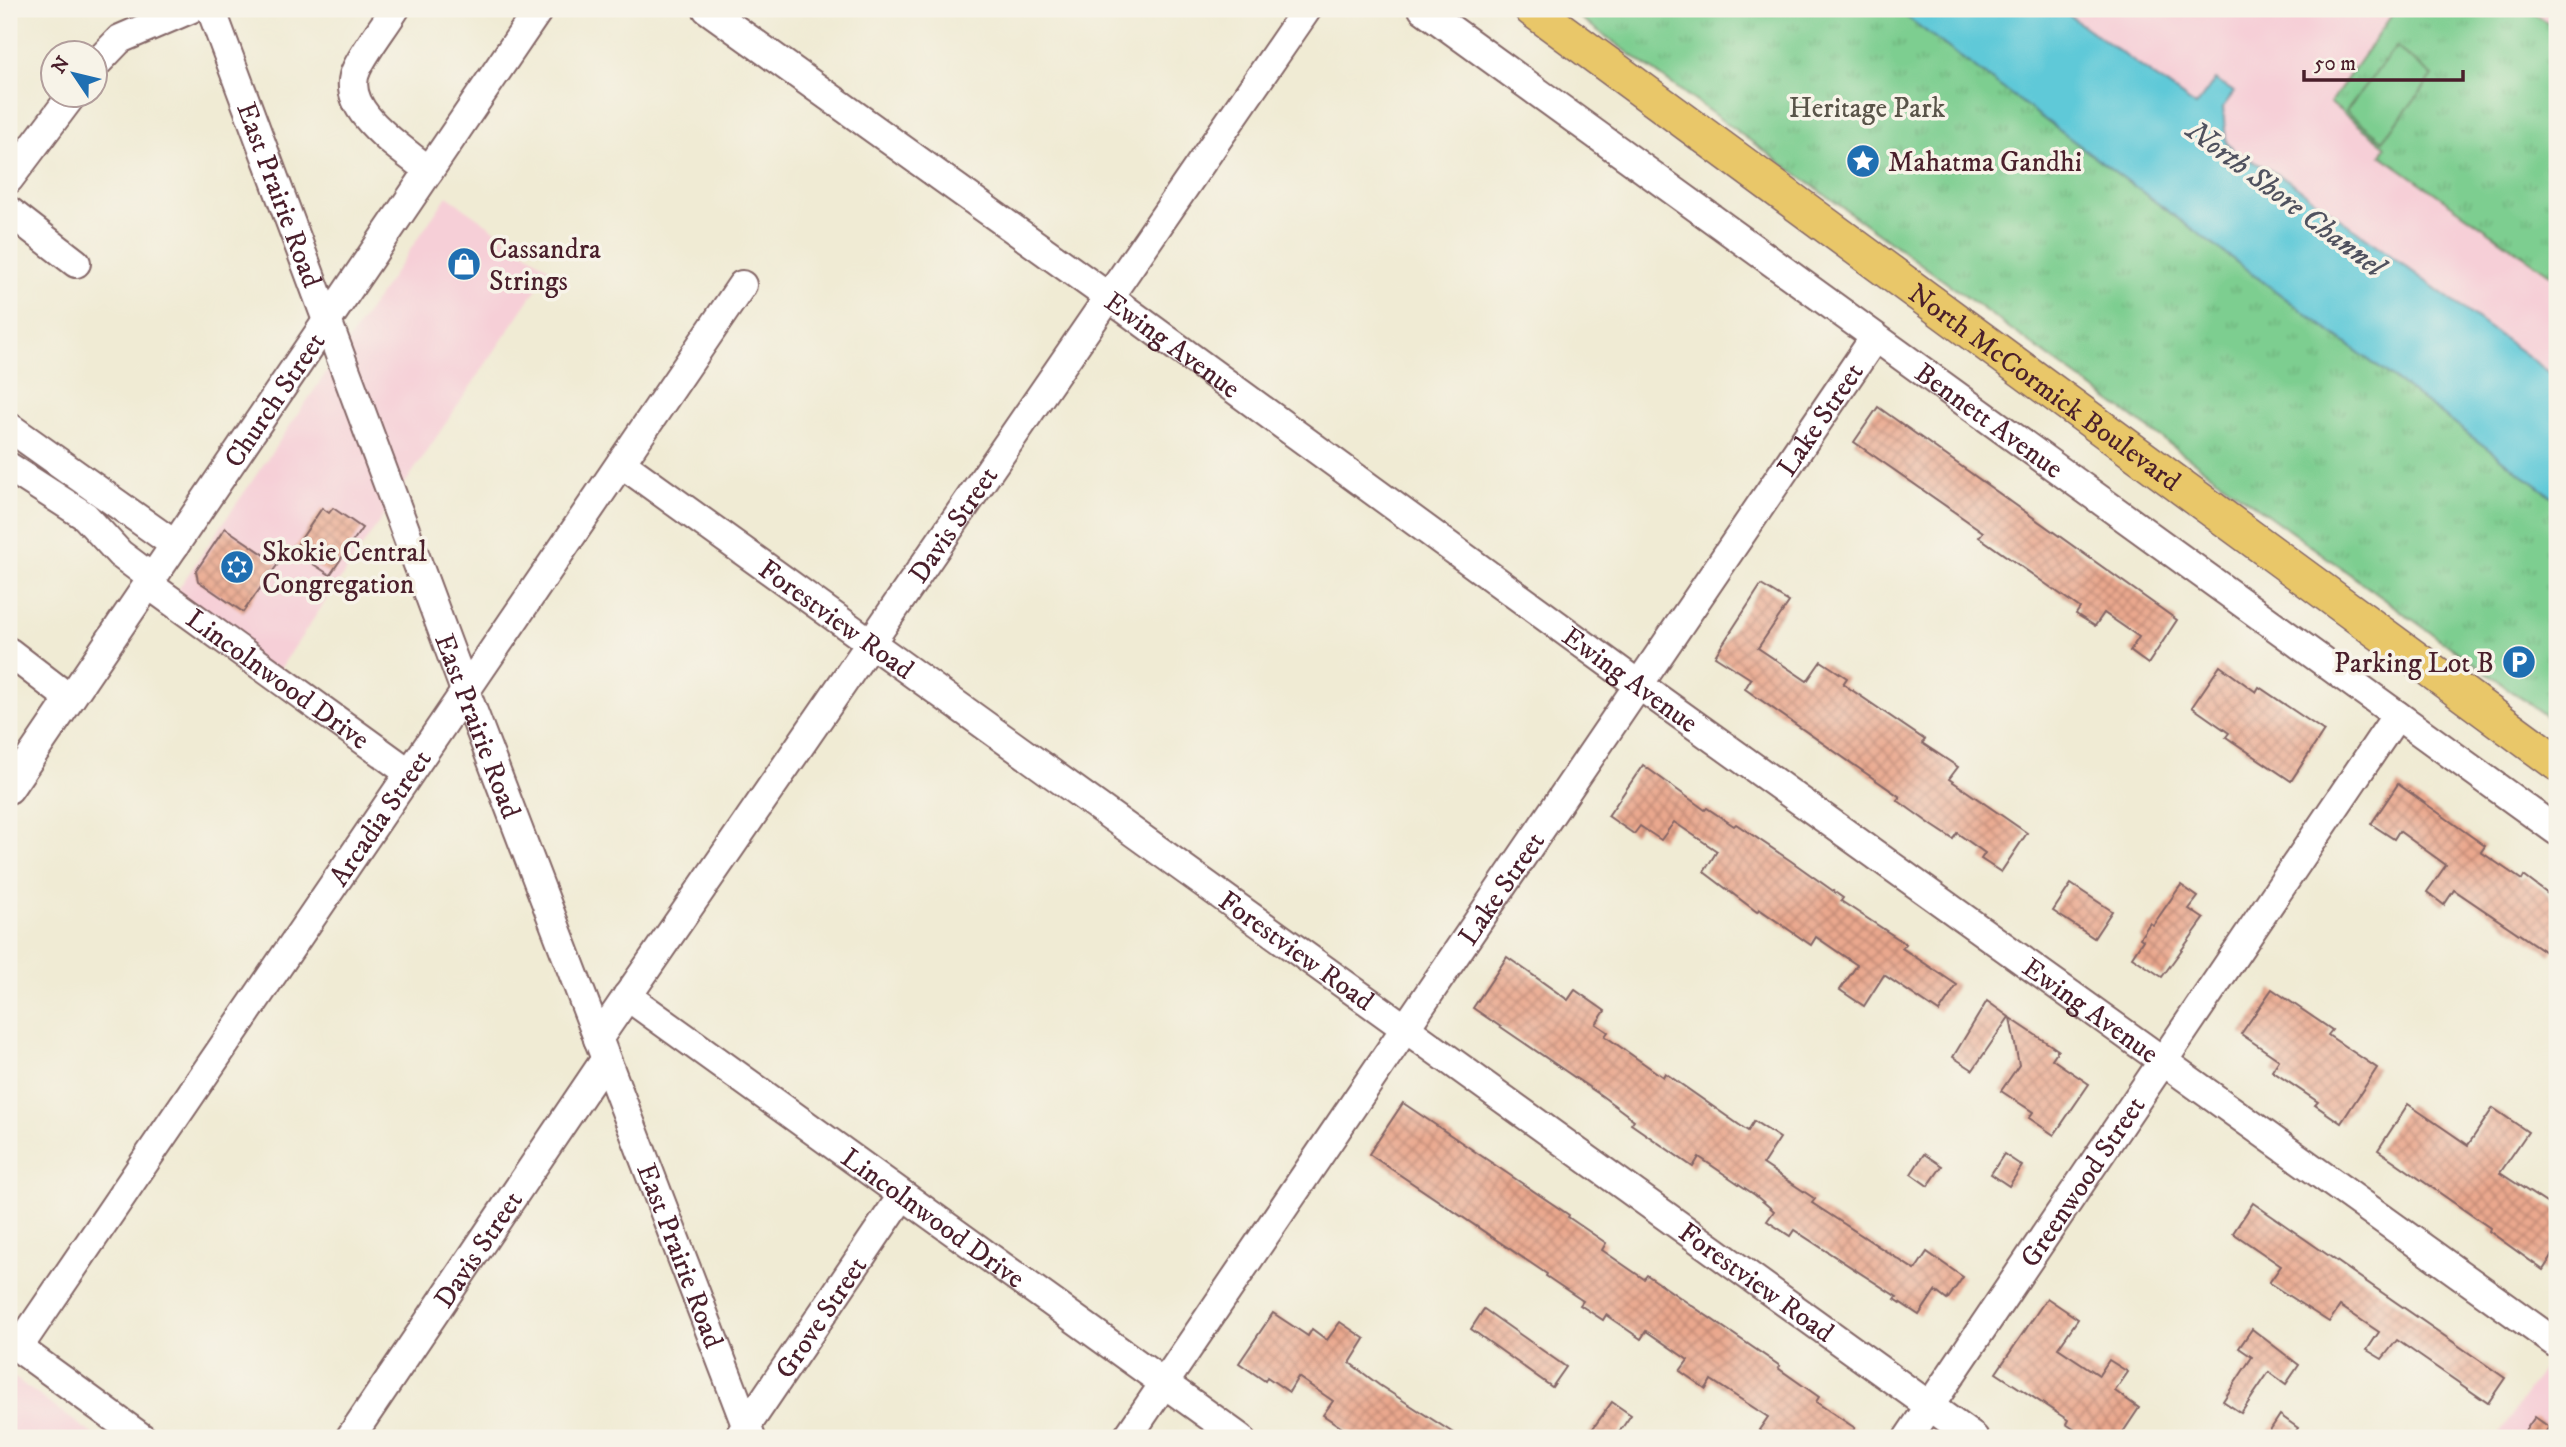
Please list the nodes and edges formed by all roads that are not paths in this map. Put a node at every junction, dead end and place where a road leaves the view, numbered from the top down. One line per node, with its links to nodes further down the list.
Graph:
1 (190, 9): 9 (street)
2 (211, 9): 17 (street, East Prairie Road)
3 (395, 9): 11 (street)
4 (539, 9): 11 (street, Church Street)
5 (707, 9): 16 (street, Ewing Avenue)
6 (1307, 9): 16 (street, Davis Street)
7 (1423, 9): 18 (street, Bennett Avenue)
8 (1532, 9): 30 (main road, North McCormick Boulevard)
9 (108, 50)
10 (62, 108): 12 (street)
11 (429, 171): 17 (street, Church Street)
12 (9, 179)
13 (9, 211): 14 (street)
14 (76, 263)
15 (741, 285): 20 (street, Arcadia Street)
16 (1107, 296): 24 (street, Davis Street); 26 (street, Ewing Avenue)
17 (327, 321): 22 (street, Church Street); 27 (street, East Prairie Road)
18 (1875, 337): 26 (street, Lake Street); 29 (street, Bennett Avenue)
19 (9, 427): 22 (street)
20 (621, 463): 24 (street, Forestview Road); 27 (street, Arcadia Street)
21 (9, 467): 23 (street, Lincolnwood Drive)
22 (175, 545): 23 (street, Church Street)
23 (150, 581): 28 (street, Church Street); 31 (street, Lincolnwood Drive)
24 (869, 642): 34 (street, Davis Street); 35 (street, Forestview Road)
25 (9, 652): 28 (street)
26 (1639, 685): 35 (street, Lake Street); 37 (street, Ewing Avenue)
27 (464, 688): 31 (street, Arcadia Street); 36 (street, East Prairie Road)
28 (70, 699): 32 (street, Church Street)
29 (2397, 715): 33 (street, Bennett Avenue); 37 (street, Greenwood Street)
30 (2557, 763)
31 (408, 772): 39 (street, Arcadia Street)
32 (9, 789)
33 (2557, 831)
34 (627, 996): 36 (street, Davis Street); 38 (street, Lincolnwood Drive)
35 (1405, 1028): 41 (street, Lake Street); 42 (street, Forestview Road)
36 (602, 1049): 43 (street, East Prairie Road); 45 (street, Davis Street)
37 (2162, 1061): 40 (street, Ewing Avenue); 42 (street, Greenwood Street)
38 (902, 1196): 41 (street, Lincolnwood Drive); 43 (street, Grove Street)
39 (13, 1344): 44 (street)
40 (2557, 1344)
41 (1164, 1384): 46 (street, Lake Street); 47 (street, Lincolnwood Drive)
42 (1930, 1406): 48 (street, Greenwood Street); 49 (street, Forestview Road)
43 (745, 1434)
44 (142, 1438)
45 (350, 1438)
46 (1127, 1438)
47 (1240, 1438)
48 (1908, 1438)
49 (1974, 1438)

